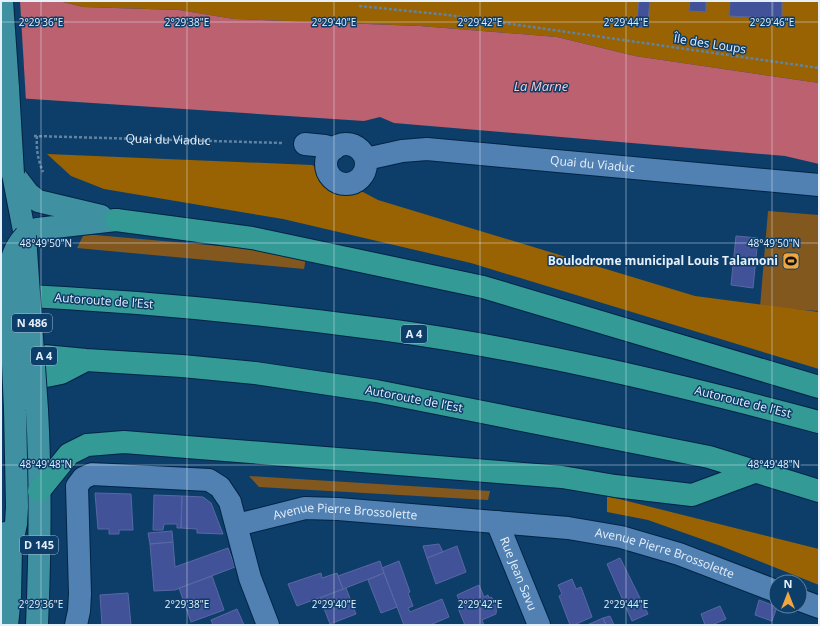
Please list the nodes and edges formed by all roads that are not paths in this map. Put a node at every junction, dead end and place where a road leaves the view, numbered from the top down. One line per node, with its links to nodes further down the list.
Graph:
1 (2, 1): 5 (main road, N 486, bridge)
2 (305, 144): 3 (street)
3 (334, 149): 4 (street); 4 (street)
4 (366, 159): 6 (street, Quai du Viaduc)
5 (13, 174): 7 (main road); 8 (main road, N 486)
6 (819, 185)
7 (116, 220): 8 (main road); 13 (highway)
8 (26, 236): 15 (main road, N 486, bridge); 22 (main road, bridge)
9 (1, 295): 14 (highway, Autoroute de l’Est / A 4)
10 (1, 352): 11 (highway, Autoroute de l’Est / A 4)
11 (86, 360): 12 (highway); 16 (highway, Autoroute de l’Est / A 4)
12 (1, 378)
13 (819, 387)
14 (819, 422)
15 (39, 448): 17 (main road, D 145)
16 (756, 471): 17 (highway); 18 (highway, Autoroute de l’Est / A 4)
17 (39, 491): 27 (main road, D 145)
18 (819, 491)
19 (497, 522): 21 (street, Avenue Pierre Brossolette); 23 (street, Avenue Pierre Brossolette); 30 (street, Rue Jean Savu)
20 (1, 524): 22 (main road, D 145)
21 (237, 525): 28 (street); 29 (street)
22 (11, 547): 26 (main road, D 145)
23 (768, 588)
24 (808, 603): 25 (street)
25 (819, 607)
26 (7, 625)
27 (37, 625)
28 (76, 625)
29 (268, 625)
30 (539, 625)

